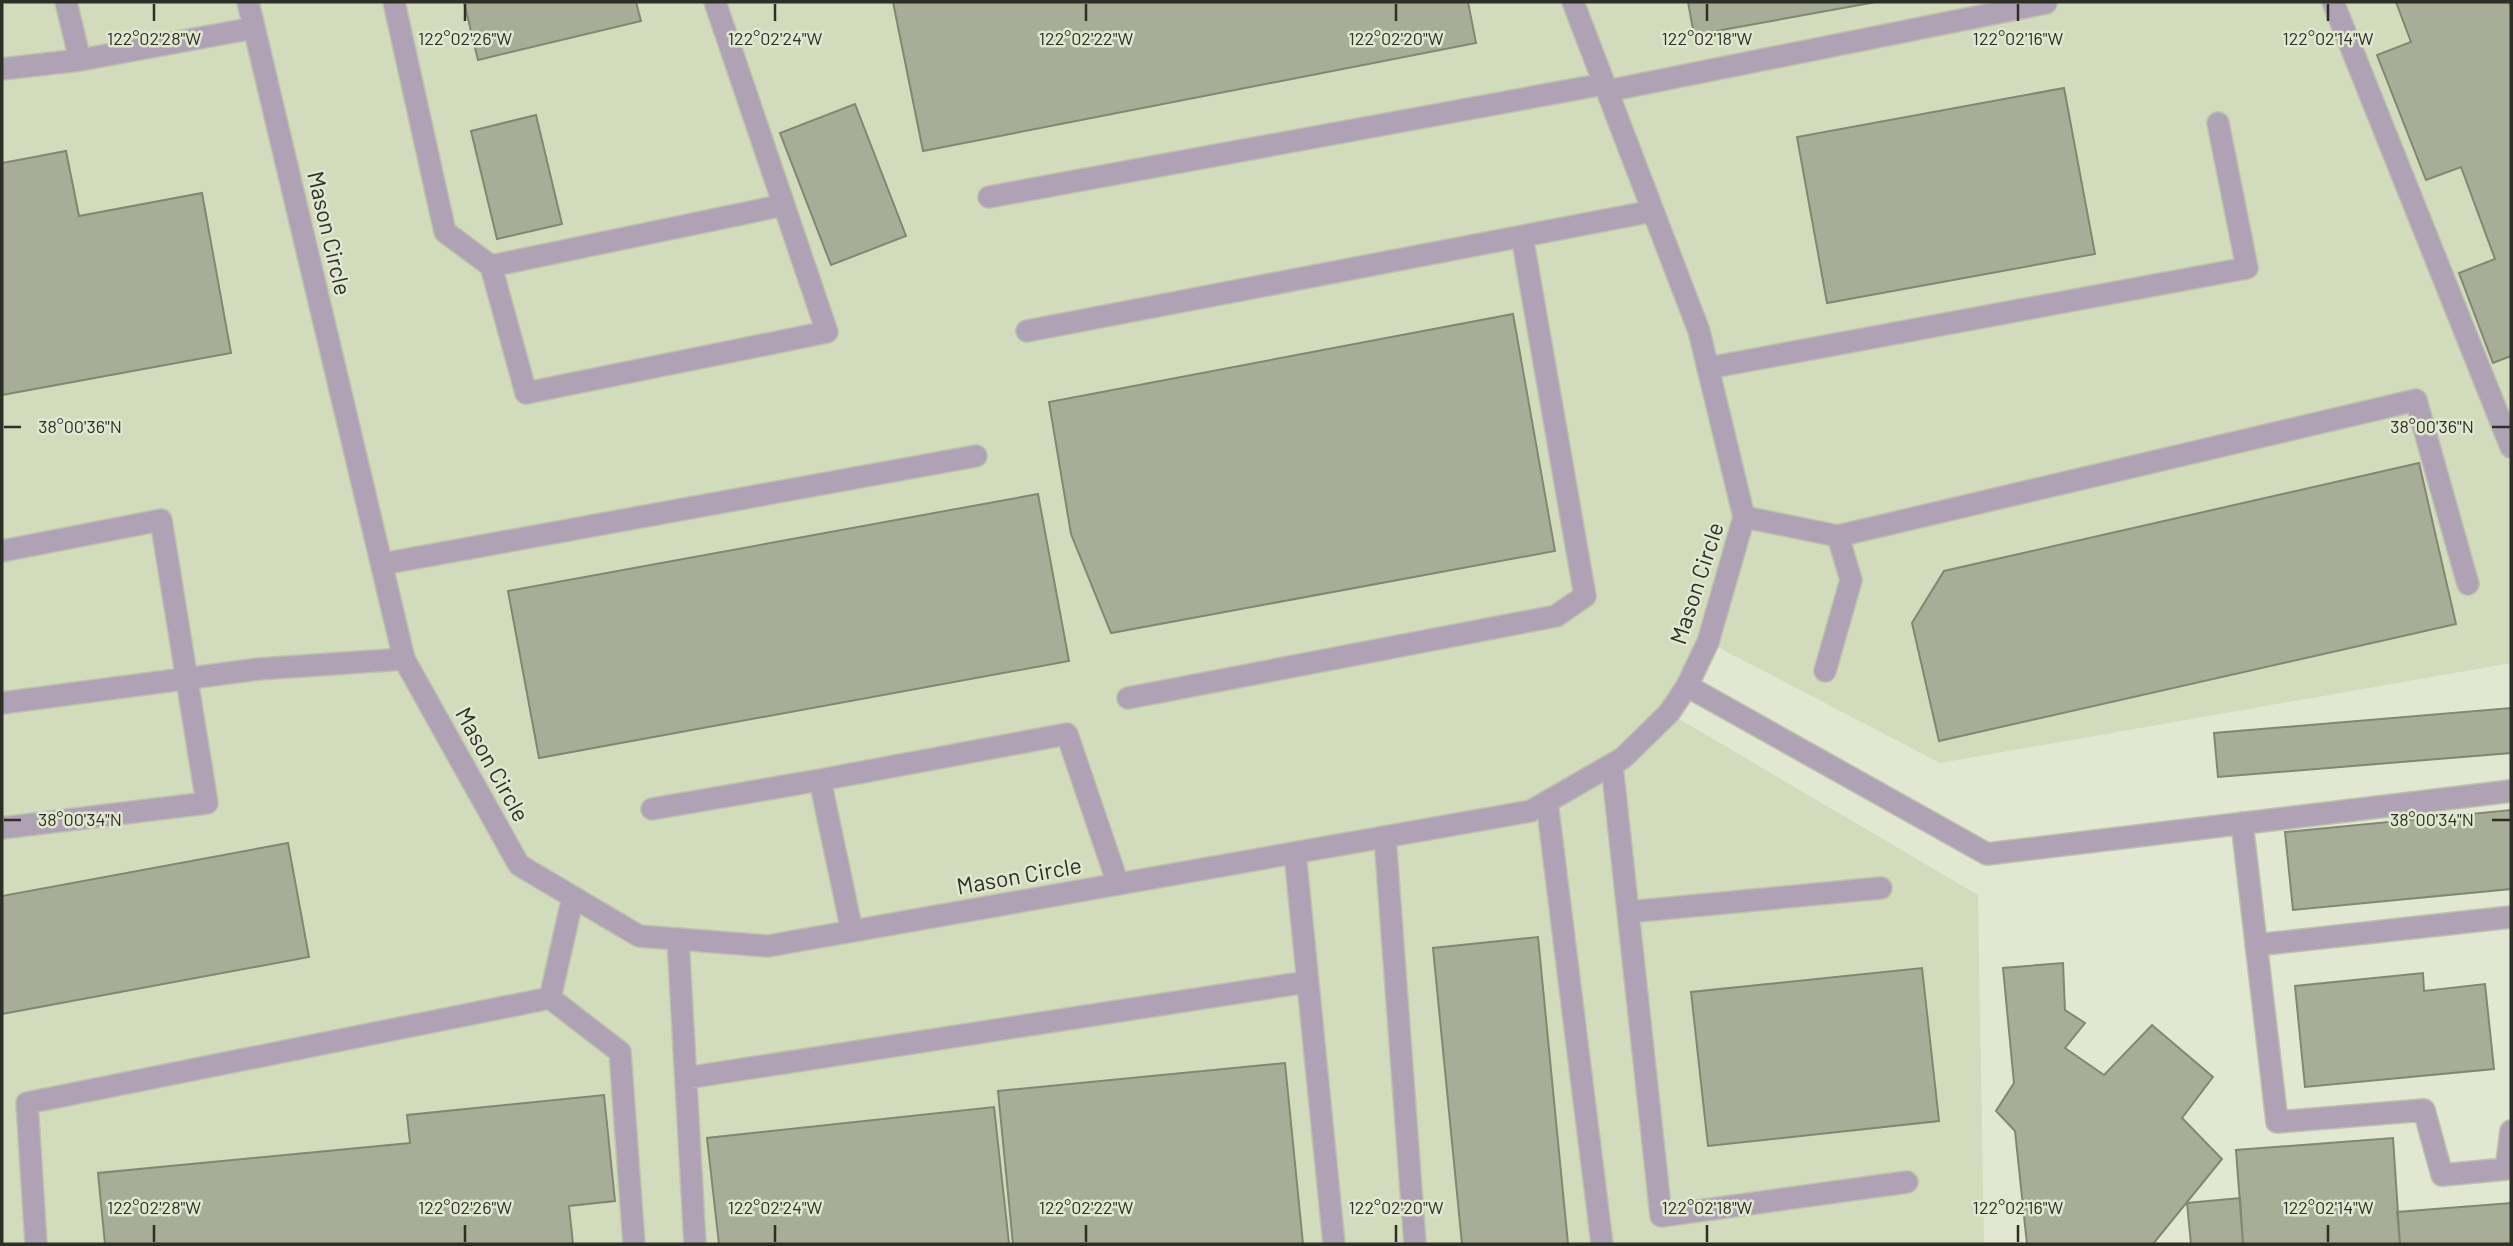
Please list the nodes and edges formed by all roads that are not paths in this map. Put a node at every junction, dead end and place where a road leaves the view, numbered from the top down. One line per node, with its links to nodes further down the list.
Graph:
1 (66, 2): 9 (street)
2 (248, 2): 8 (street, Mason Circle)
3 (394, 2): 17 (street)
4 (715, 2): 14 (street)
5 (1573, 2): 11 (street, Mason Circle)
6 (2333, 2): 20 (street)
7 (2046, 3): 11 (street)
8 (254, 28): 9 (street); 25 (street, Mason Circle)
9 (80, 60): 10 (street)
10 (2, 69)
11 (1606, 87): 13 (street); 15 (street, Mason Circle)
12 (2218, 123): 19 (street)
13 (989, 197)
14 (784, 205): 17 (street); 17 (street)
15 (1653, 211): 16 (street); 19 (street, Mason Circle)
16 (1521, 236): 18 (street); 31 (street)
17 (491, 266)
18 (1027, 331)
19 (1708, 368): 22 (street, Mason Circle)
20 (2511, 447)
21 (976, 456): 25 (street)
22 (1744, 517): 23 (street); 30 (street, Mason Circle)
23 (1838, 537): 26 (street); 28 (street)
24 (2, 551): 29 (street)
25 (382, 564): 27 (street, Mason Circle)
26 (2468, 584)
27 (404, 659): 29 (street); 44 (street, Mason Circle)
28 (1825, 671)
29 (186, 678): 32 (street); 39 (street)
30 (1687, 686): 33 (street, Mason Circle); 38 (street)
31 (1129, 698)
32 (2, 703)
33 (1612, 765): 36 (street, Mason Circle); 45 (street)
34 (820, 780): 37 (street); 42 (street); 47 (street)
35 (2511, 791): 38 (street)
36 (1547, 802): 40 (street, Mason Circle); 60 (street)
37 (652, 808)
38 (2242, 823): 49 (street)
39 (2, 828)
40 (1385, 837): 41 (street, Mason Circle); 59 (street)
41 (1294, 853): 42 (street, Mason Circle); 50 (street)
42 (1118, 884): 47 (street, Mason Circle)
43 (1881, 888): 45 (street)
44 (573, 897): 48 (street, Mason Circle); 51 (street)
45 (1628, 912): 54 (street)
46 (2511, 917): 49 (street)
47 (852, 932): 48 (street, Mason Circle)
48 (678, 939): 52 (street)
49 (2256, 945): 53 (street)
50 (1307, 982): 52 (street); 58 (street)
51 (550, 998): 55 (street); 56 (street)
52 (686, 1078): 57 (street)
53 (2511, 1131)
54 (1907, 1182)
55 (36, 1244)
56 (634, 1244)
57 (695, 1244)
58 (1334, 1244)
59 (1415, 1244)
60 (1601, 1244)

